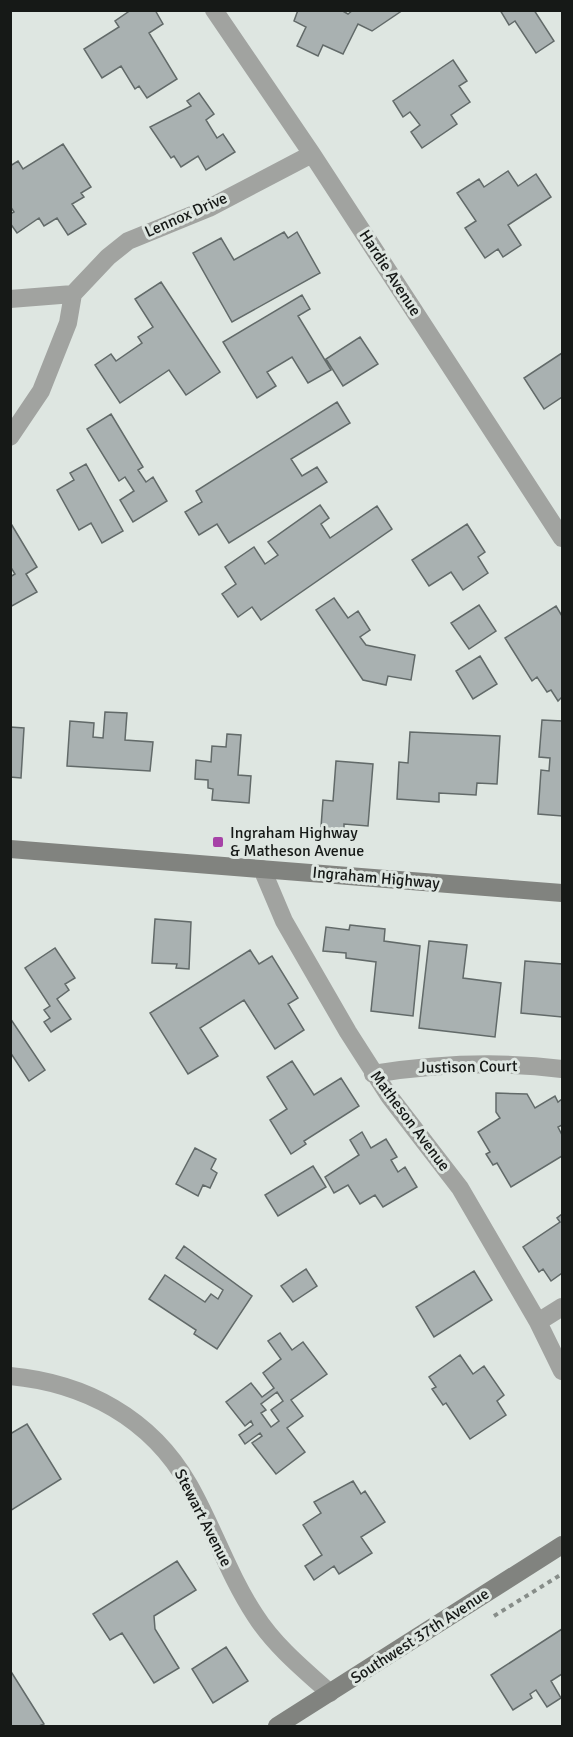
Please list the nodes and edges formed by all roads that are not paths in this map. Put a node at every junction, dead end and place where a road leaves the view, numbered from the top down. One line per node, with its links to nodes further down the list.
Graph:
1 (214, 10): 2 (street, Hardie Avenue)
2 (312, 154): 3 (street, Lennox Drive); 6 (street, Hardie Avenue)
3 (73, 294): 4 (street); 5 (street)
4 (10, 298)
5 (10, 437)
6 (562, 538)
7 (10, 849): 8 (main road, Ingraham Highway)
8 (262, 869): 9 (main road, Ingraham Highway); 11 (street, Matheson Avenue)
9 (562, 893)
10 (562, 1069): 11 (street, Justison Court)
11 (374, 1074): 13 (street, Matheson Avenue)
12 (562, 1307): 13 (street)
13 (538, 1322): 14 (street, Matheson Avenue)
14 (562, 1371)
15 (10, 1376): 17 (street, Stewart Avenue)
16 (562, 1545): 17 (main road, Southwest 37th Avenue)
17 (330, 1693): 18 (main road, Southwest 37th Avenue)
18 (277, 1726)

